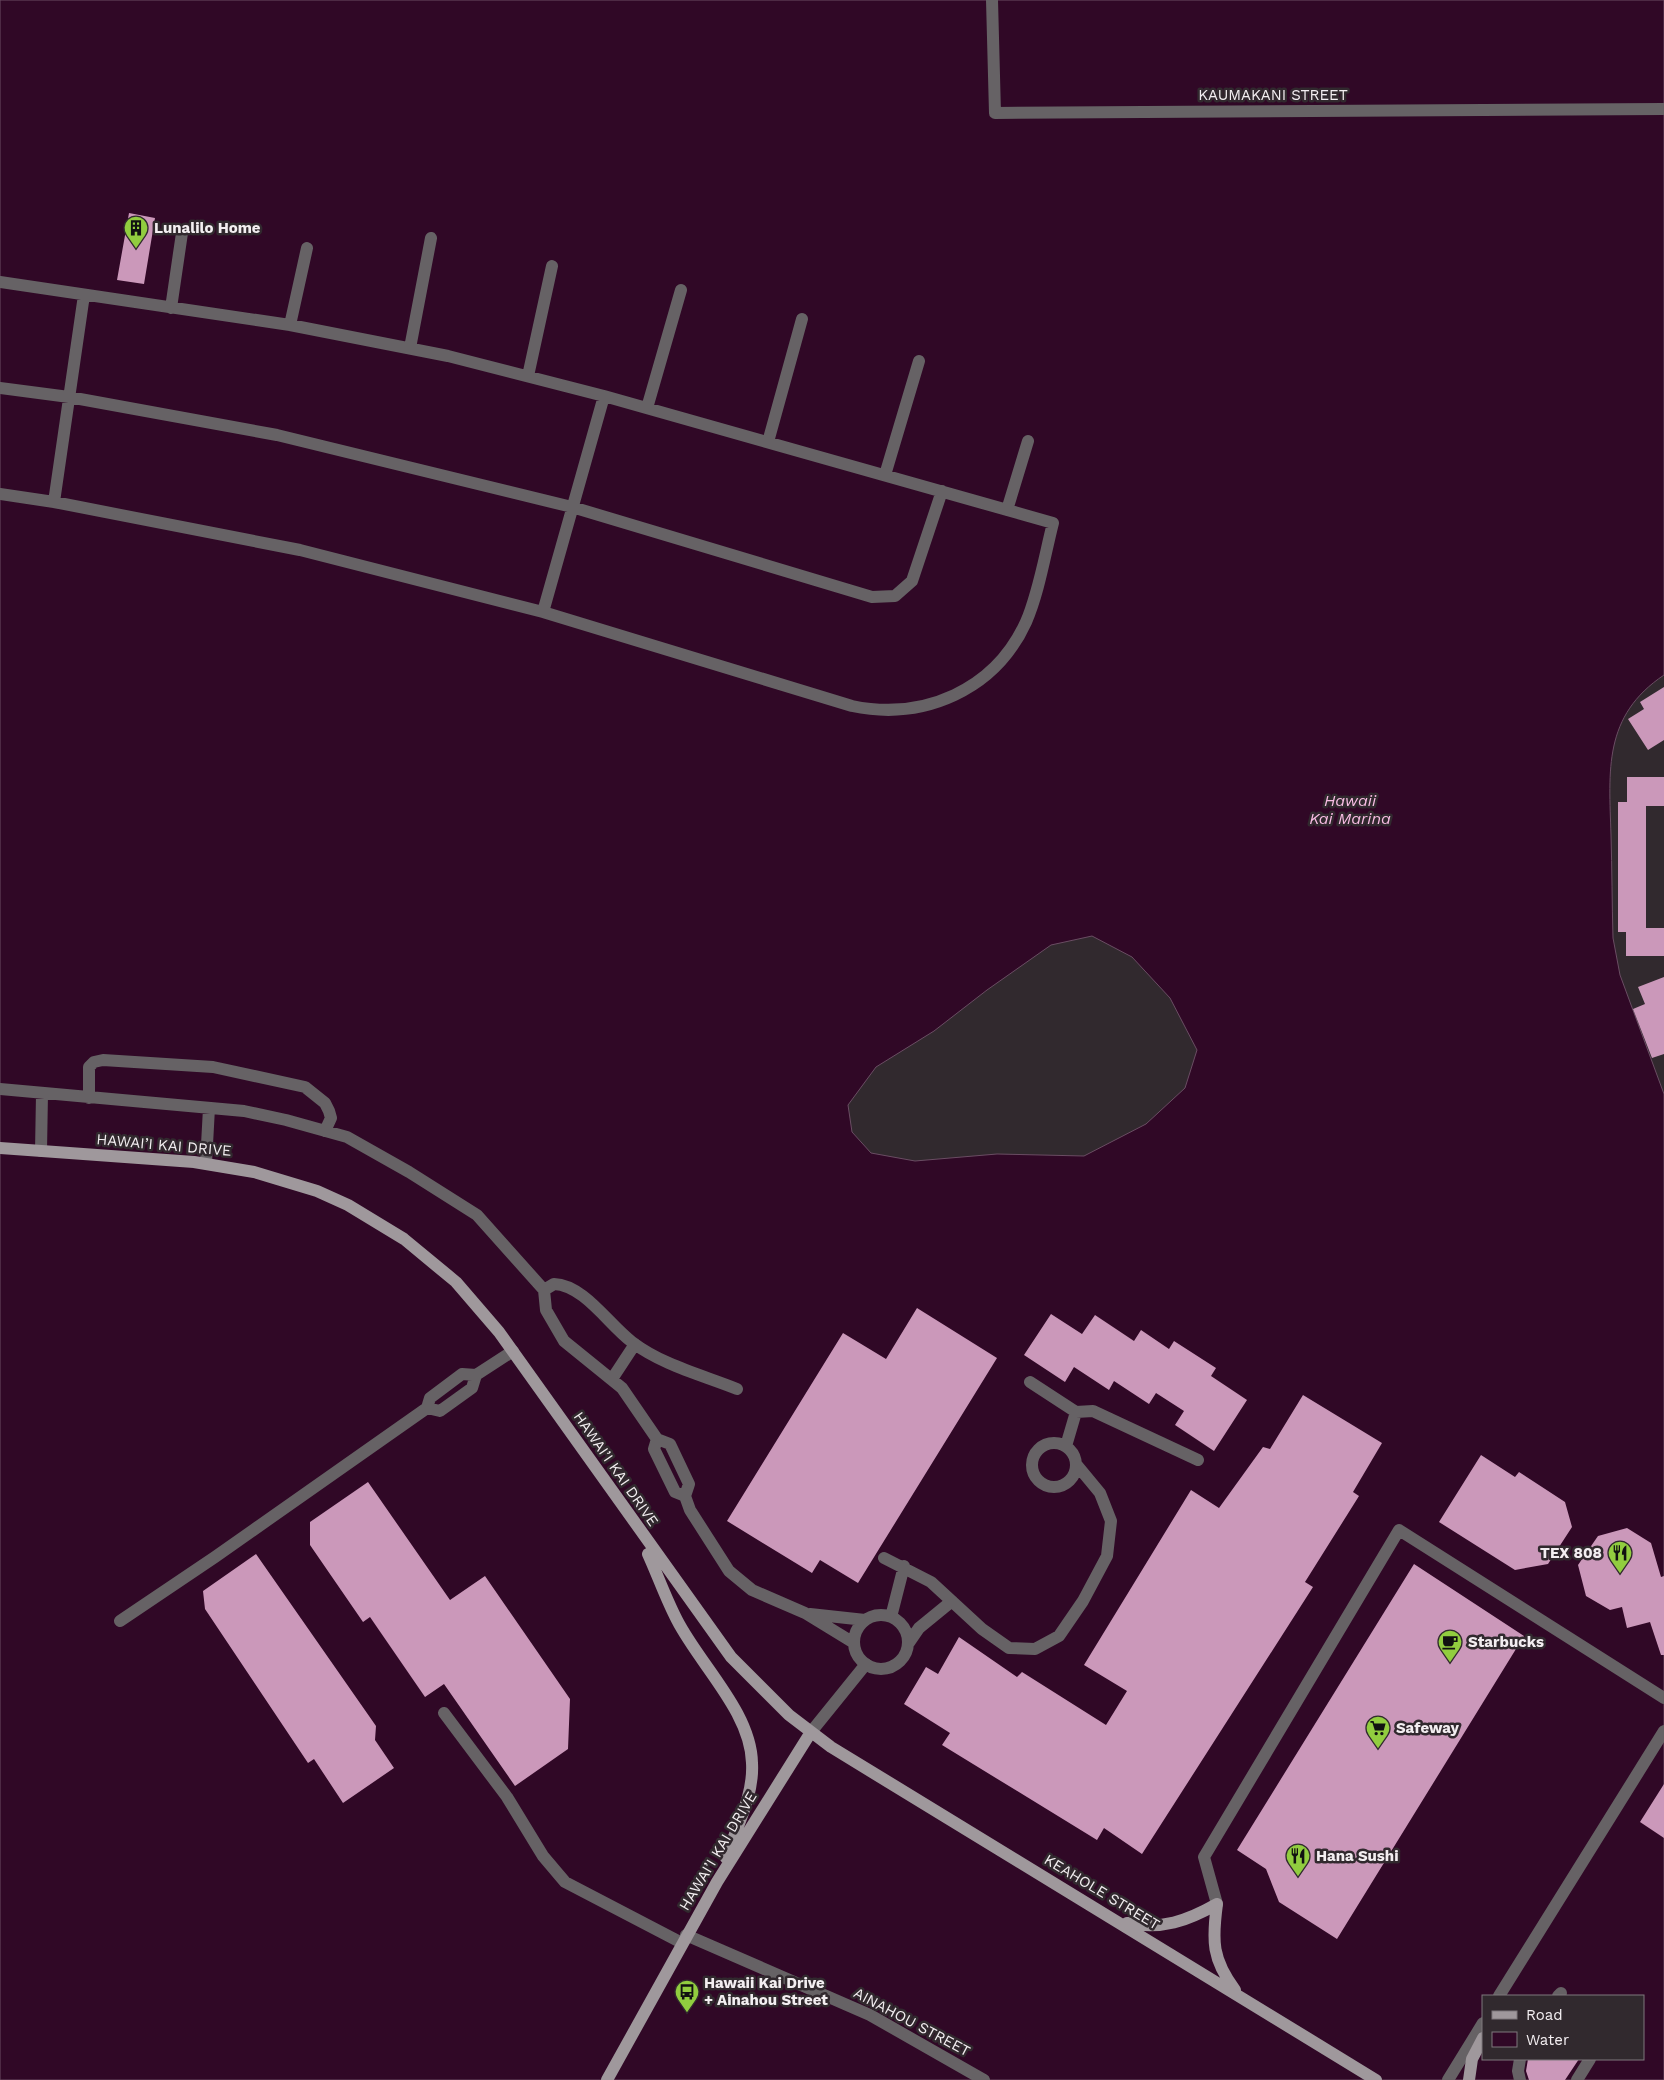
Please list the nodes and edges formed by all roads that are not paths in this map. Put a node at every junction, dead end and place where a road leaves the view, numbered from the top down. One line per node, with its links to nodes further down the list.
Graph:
1 (992, 0): 2 (street, KAUMAKANI STREET)
2 (1664, 109)
3 (182, 233): 10 (street)
4 (431, 238): 13 (street)
5 (307, 248): 12 (street)
6 (552, 266): 15 (street)
7 (0, 282): 9 (street)
8 (681, 290): 19 (street)
9 (84, 295): 10 (street); 18 (street)
10 (171, 308): 12 (street)
11 (802, 319): 21 (street)
12 (290, 325): 13 (street)
13 (410, 348): 15 (street)
14 (919, 361): 22 (street)
15 (528, 376): 17 (street)
16 (0, 388): 18 (street)
17 (604, 396): 19 (street); 26 (street)
18 (69, 397): 25 (street); 26 (street)
19 (646, 408): 21 (street)
20 (1028, 441): 27 (street)
21 (768, 442): 22 (street)
22 (885, 476): 23 (street)
23 (942, 491): 26 (street); 27 (street)
24 (0, 494): 25 (street)
25 (54, 502): 28 (street)
26 (572, 507): 28 (street)
27 (1007, 510): 28 (street)
28 (542, 612)
29 (0, 1089): 30 (street)
30 (42, 1094): 31 (street); 35 (street)
31 (89, 1098): 32 (street); 33 (street)
32 (209, 1108): 33 (street); 36 (street)
33 (326, 1131): 37 (street)
34 (0, 1148): 35 (main road, HAWAI’I KAI DRIVE)
35 (41, 1151): 36 (main road, HAWAI’I KAI DRIVE)
36 (206, 1163): 39 (main road, HAWAI’I KAI DRIVE)
37 (544, 1290): 38 (street); 40 (street)
38 (635, 1344): 40 (street); 42 (street)
39 (513, 1350): 47 (main road, HAWAI’I KAI DRIVE); 54 (street)
40 (612, 1378): 51 (street)
41 (1030, 1382): 43 (street)
42 (737, 1389)
43 (1076, 1412): 44 (street); 45 (street)
44 (1066, 1446): 46 (street); 46 (street)
45 (1198, 1460)
46 (1076, 1464): 50 (street)
47 (638, 1528): 61 (main road, HAWAI’I KAI DRIVE); 62 (main road)
48 (884, 1558): 49 (street)
49 (904, 1566): 50 (street); 52 (street)
50 (952, 1600): 56 (street)
51 (805, 1613): 53 (street); 55 (street)
52 (891, 1617): 53 (street); 56 (street)
53 (865, 1620): 55 (street)
54 (120, 1621)
55 (854, 1643): 57 (street)
56 (908, 1644): 57 (street)
57 (866, 1664): 61 (street)
58 (1664, 1698): 63 (street)
59 (444, 1713): 65 (street, AINAHOU STREET)
60 (1664, 1731): 67 (street)
61 (811, 1732): 62 (main road, HAWAI’I KAI DRIVE); 64 (main road, KEAHOLE STREET)
62 (717, 1882): 65 (main road, HAWAI’I KAI DRIVE)
63 (1217, 1904): 64 (main road); 66 (main road)
64 (1118, 1921): 66 (main road, KEAHOLE STREET)
65 (684, 1939): 72 (main road, HAWAI’I KAI DRIVE); 73 (street, AINAHOU STREET)
66 (1238, 1994): 74 (main road, KEAHOLE STREET)
67 (1501, 1995)
68 (1482, 2025): 75 (street)
69 (1482, 2040): 76 (main road)
70 (1589, 2060): 78 (street)
71 (1517, 2061): 77 (street)
72 (607, 2080)
73 (984, 2080)
74 (1376, 2080)
75 (1448, 2080)
76 (1469, 2080)
77 (1520, 2080)
78 (1577, 2080)

